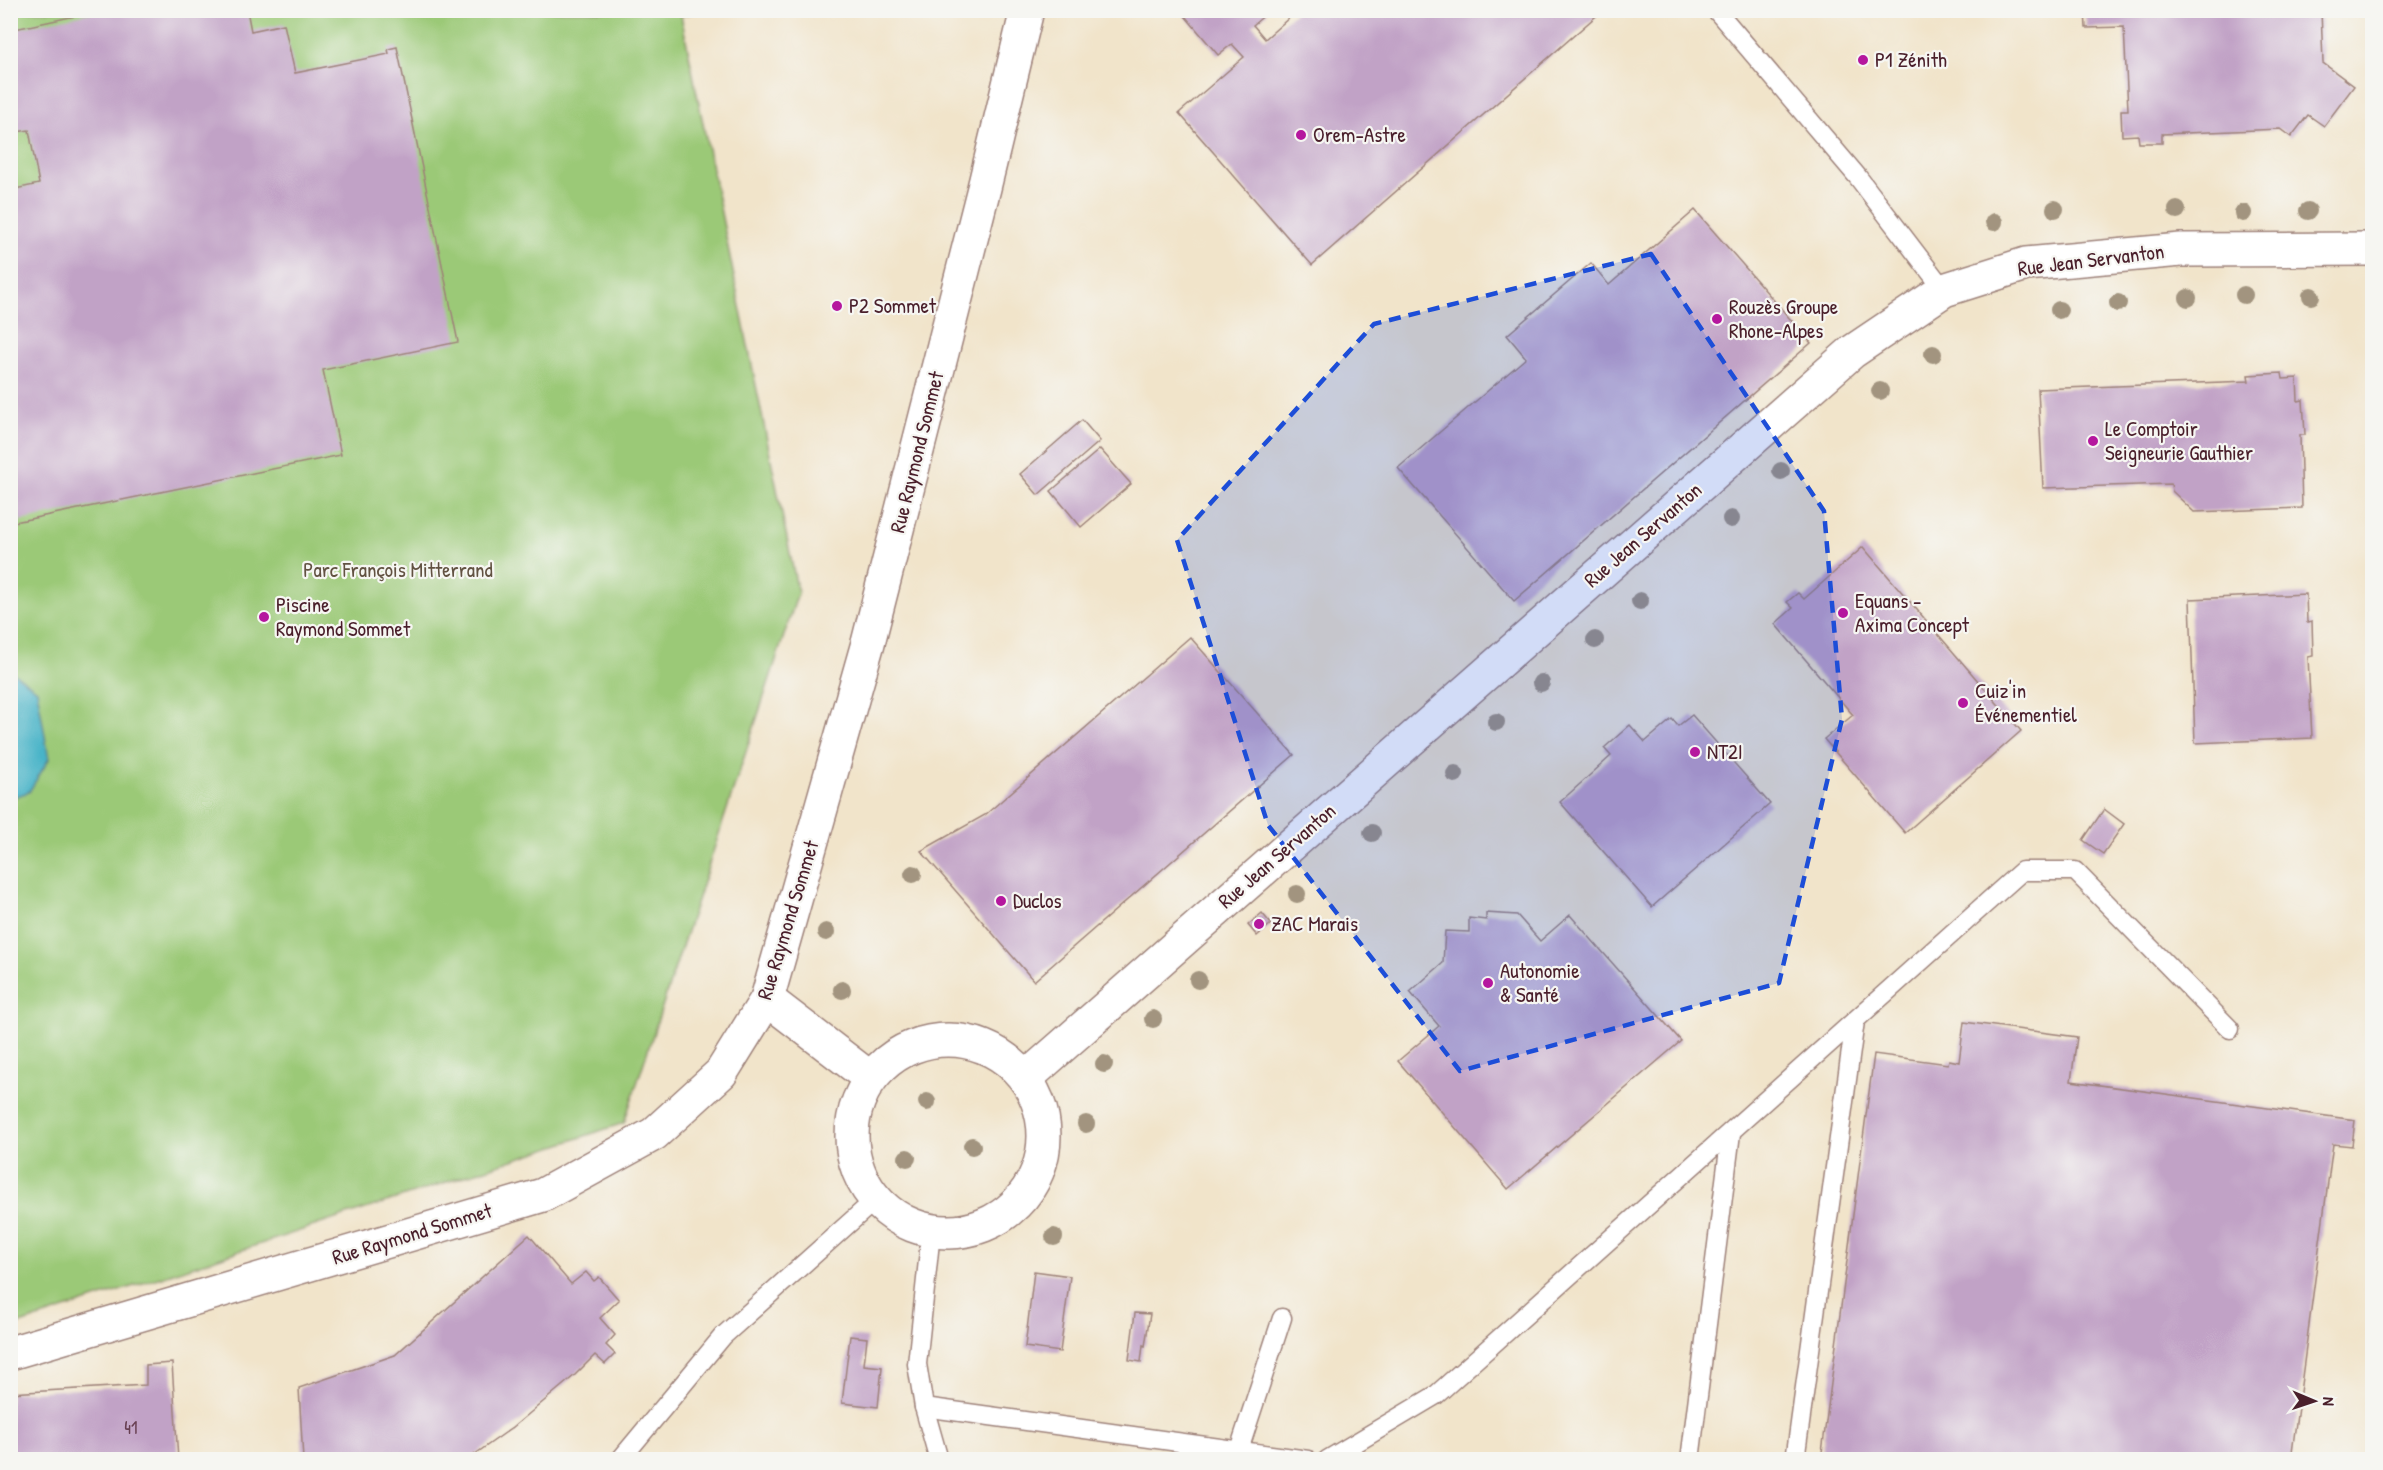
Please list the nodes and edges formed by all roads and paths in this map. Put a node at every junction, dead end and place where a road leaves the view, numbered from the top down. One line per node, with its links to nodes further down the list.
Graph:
1 (1026, 10): 5 (street, Rue Raymond Sommet)
2 (1716, 10): 4 (lane)
3 (2373, 249): 4 (street, Rue Jean Servanton)
4 (1944, 291): 9 (street, Rue Jean Servanton)
5 (767, 999): 8 (street); 14 (street, Rue Raymond Sommet)
6 (1855, 1021): 7 (lane); 10 (lane); 22 (lane)
7 (2230, 1029)
8 (870, 1078): 9 (street); 11 (street)
9 (1026, 1078): 12 (street)
10 (1731, 1133): 20 (lane); 21 (lane)
11 (875, 1200): 12 (street); 17 (lane)
12 (931, 1232): 15 (lane)
13 (1282, 1318): 16 (lane)
14 (10, 1353)
15 (924, 1407): 16 (lane); 18 (lane)
16 (1239, 1450): 19 (lane)
17 (620, 1460)
18 (939, 1460)
19 (1308, 1460)
20 (1327, 1460)
21 (1690, 1460)
22 (1795, 1460)

